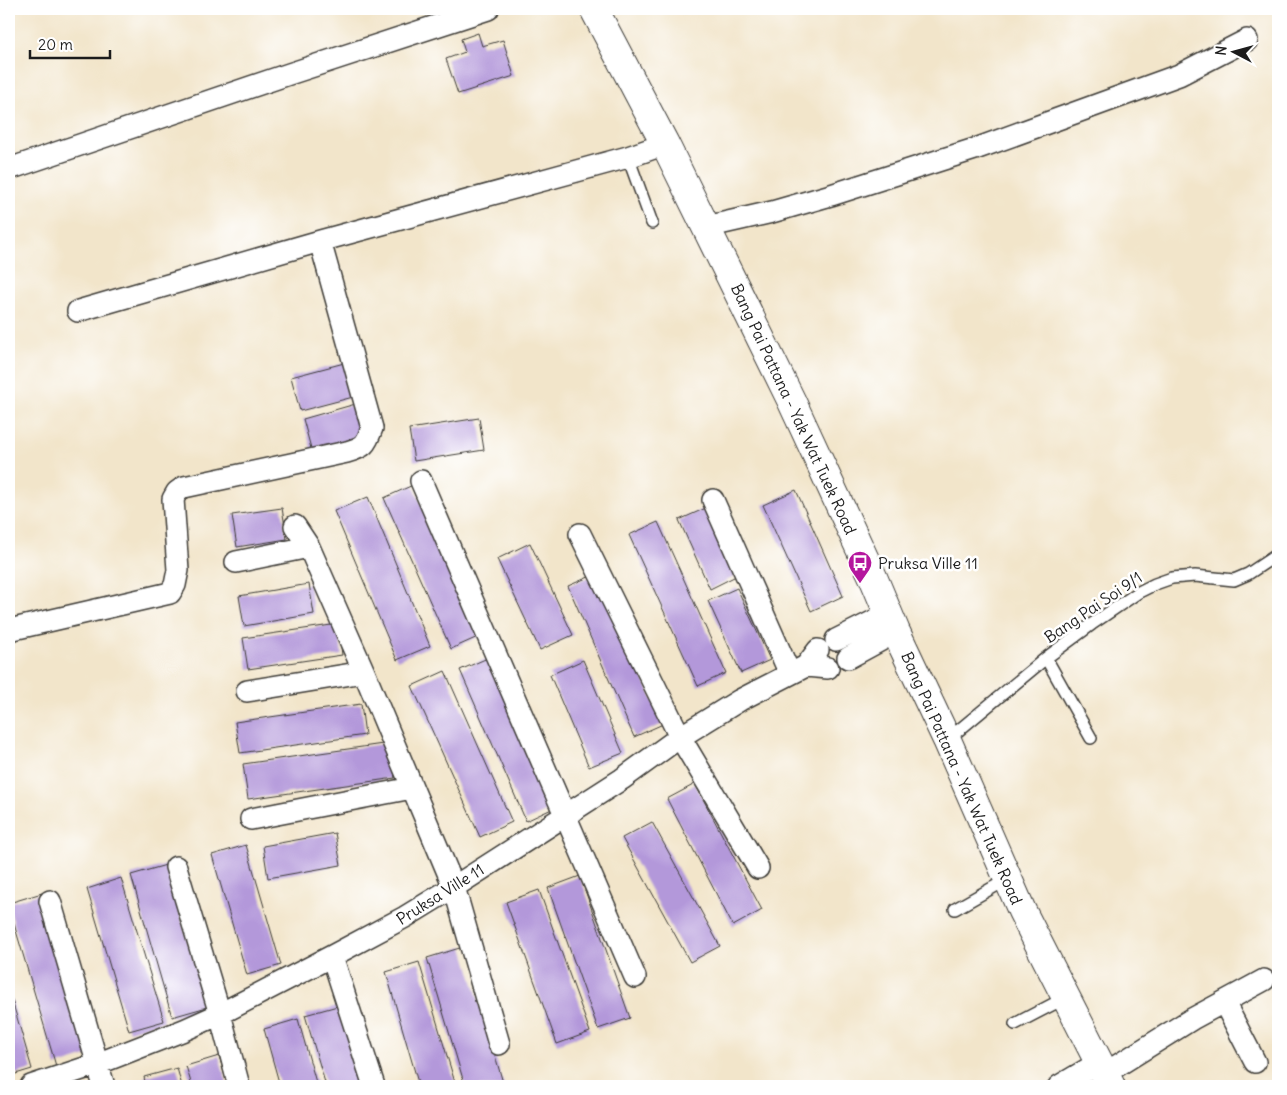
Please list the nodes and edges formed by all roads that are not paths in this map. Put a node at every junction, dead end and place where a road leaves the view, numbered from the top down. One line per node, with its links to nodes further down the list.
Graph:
1 (488, 9): 6 (street)
2 (594, 9): 4 (street, Bang Pai Pattana - Yak Wat Tuek Road)
3 (1246, 40): 8 (street)
4 (665, 144): 5 (street); 8 (street, Bang Pai Pattana - Yak Wat Tuek Road)
5 (628, 157): 7 (lane); 9 (street)
6 (9, 169)
7 (652, 223)
8 (706, 227): 18 (street, Bang Pai Pattana - Yak Wat Tuek Road)
9 (320, 241): 10 (street); 19 (street)
10 (78, 311)
11 (421, 481): 29 (street)
12 (713, 500): 22 (street)
13 (295, 526): 15 (street)
14 (580, 534): 25 (street)
15 (309, 547): 17 (street); 23 (street)
16 (1278, 554): 21 (lane, Bang Pai Soi 9/1)
17 (236, 562)
18 (892, 623): 20 (street); 22 (street, Pruksa Ville 11); 27 (street, Bang Pai Pattana - Yak Wat Tuek Road)
19 (9, 630)
20 (848, 658)
21 (1046, 658): 26 (lane); 27 (lane, Bang Pai Soi 9/1)
22 (815, 659): 25 (street, Pruksa Ville 11)
23 (364, 672): 24 (street); 28 (street)
24 (246, 691)
25 (680, 737): 29 (street, Pruksa Ville 11); 32 (street)
26 (1091, 738)
27 (947, 740): 33 (street, Bang Pai Pattana - Yak Wat Tuek Road)
28 (412, 788): 30 (street); 34 (street)
29 (566, 815): 34 (street, Pruksa Ville 11); 38 (street)
30 (251, 819)
31 (176, 867): 42 (street)
32 (758, 868)
33 (1008, 879): 36 (lane); 40 (street, Bang Pai Pattana - Yak Wat Tuek Road)
34 (454, 887): 37 (street, Pruksa Ville 11); 44 (street)
35 (50, 901): 46 (street)
36 (955, 909)
37 (332, 956): 42 (street, Pruksa Ville 11); 51 (street)
38 (635, 977)
39 (1264, 980): 41 (street)
40 (1066, 998): 43 (lane); 47 (street, Bang Pai Pattana - Yak Wat Tuek Road)
41 (1224, 1002): 45 (street); 47 (street)
42 (220, 1014): 46 (street, Pruksa Ville 11); 50 (street)
43 (1015, 1024)
44 (499, 1044)
45 (1255, 1062)
46 (97, 1064): 48 (street, Pruksa Ville 11); 49 (street)
47 (1104, 1074): 52 (street)
48 (31, 1086)
49 (104, 1086)
50 (239, 1086)
51 (374, 1086)
52 (1058, 1086)

